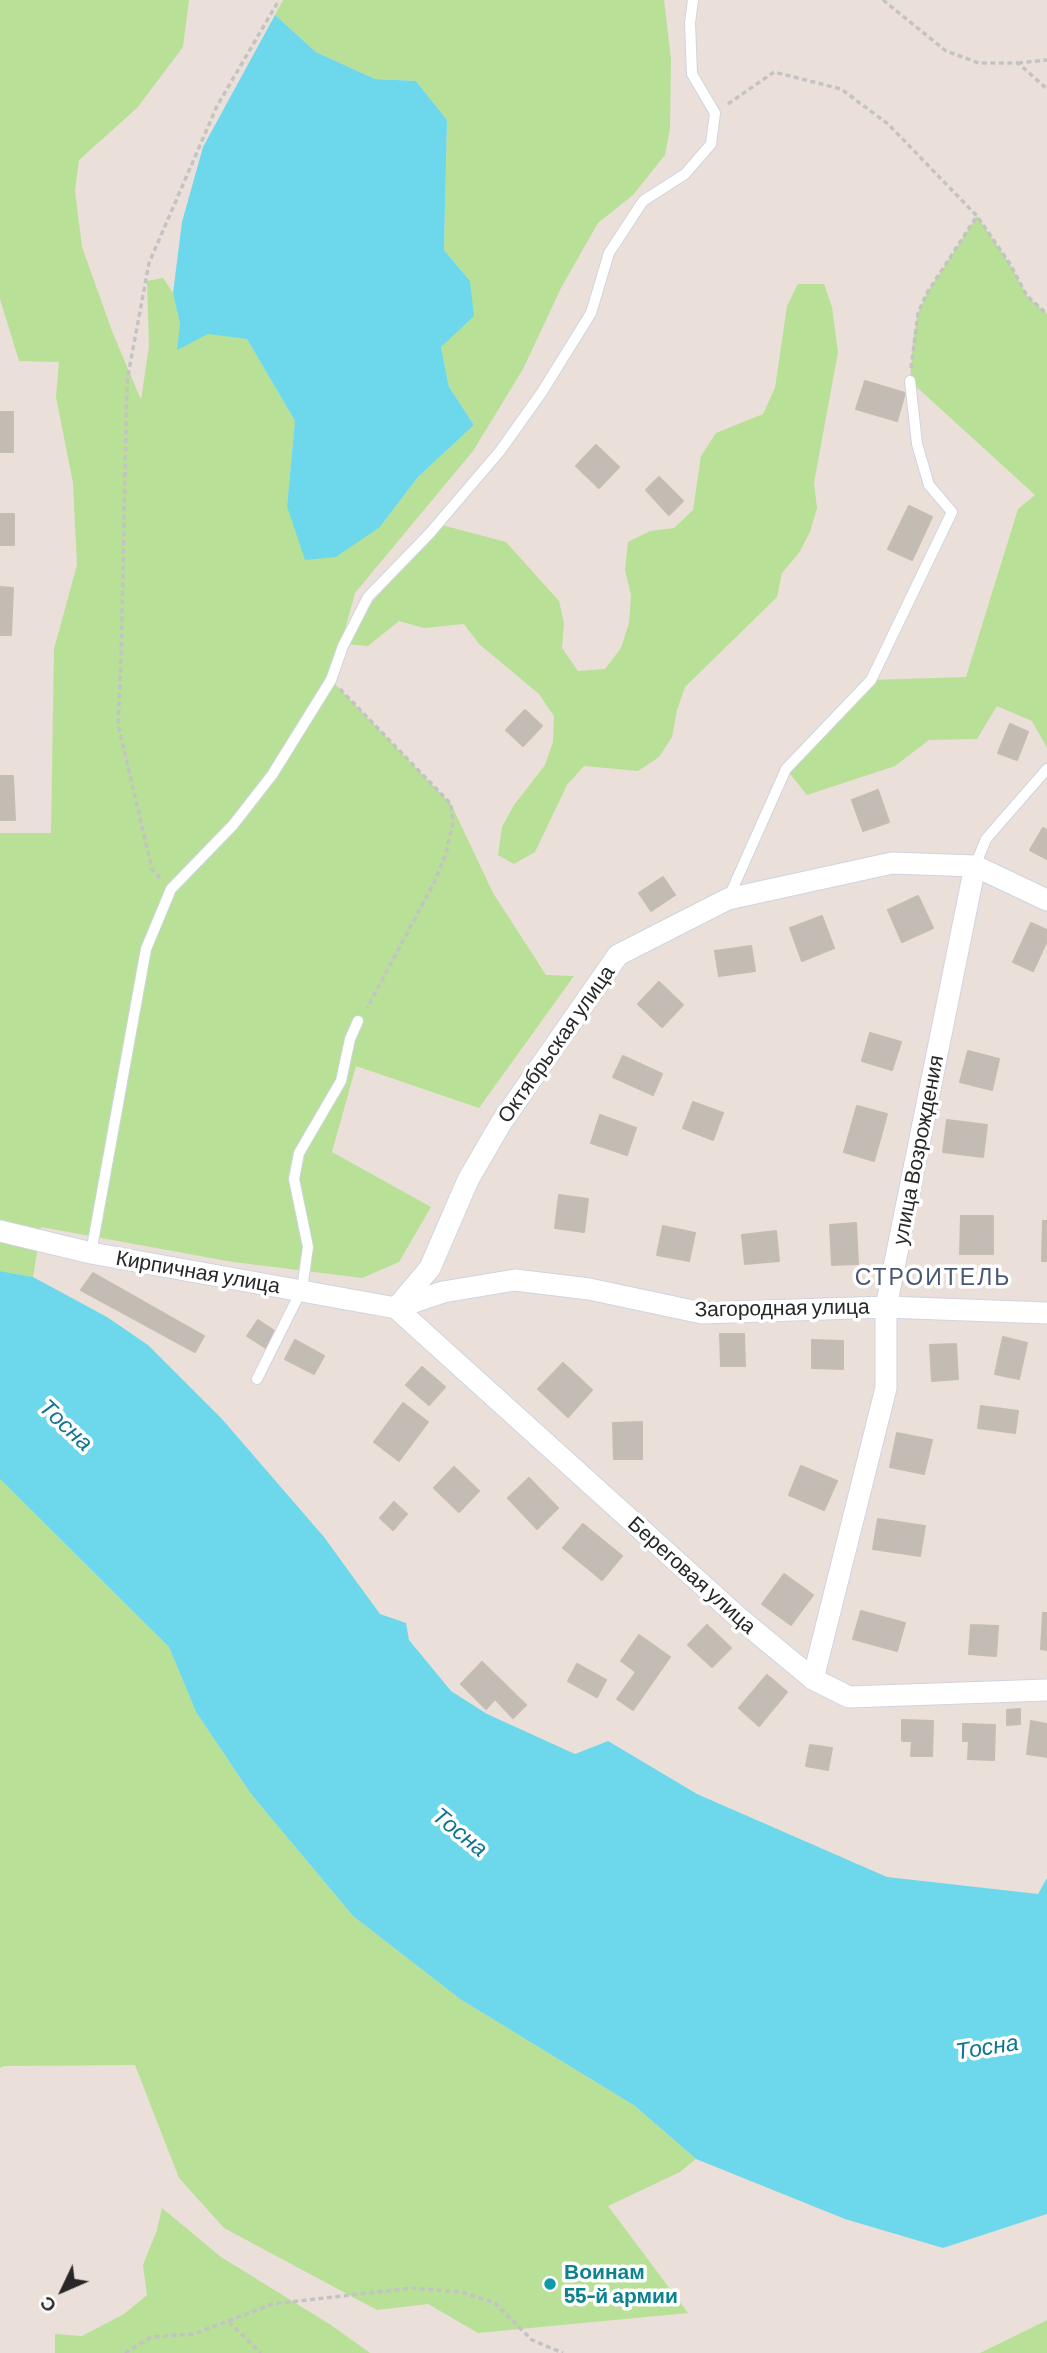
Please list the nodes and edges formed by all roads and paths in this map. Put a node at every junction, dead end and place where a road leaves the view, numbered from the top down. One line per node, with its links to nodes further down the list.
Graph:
1 (279, 0): 14 (path)
2 (694, 0): 7 (lane)
3 (883, 0): 5 (path)
4 (1047, 60): 5 (path)
5 (1018, 63): 6 (path)
6 (1047, 89)
7 (715, 113): 8 (path); 11 (lane)
8 (977, 216): 9 (path); 10 (path)
9 (1047, 314)
10 (910, 381): 15 (lane)
11 (331, 680): 14 (lane); 17 (path)
12 (1047, 769): 13 (lane)
13 (975, 866): 15 (street, Октябрьская улица); 16 (street, Октябрьская улица); 21 (street, улица Возрождения)
14 (171, 890): 19 (lane)
15 (728, 899): 22 (street, Октябрьская улица)
16 (1047, 900)
17 (358, 1021): 20 (lane)
18 (0, 1231): 19 (street, Кирпичная улица)
19 (91, 1253): 20 (street, Кирпичная улица)
20 (302, 1290): 22 (street, Кирпичная улица); 24 (lane)
21 (886, 1307): 22 (street, Загородная улица); 23 (street, Загородная улица); 25 (street, улица Возрождения)
22 (396, 1308): 25 (street, Береговая улица)
23 (1047, 1313)
24 (257, 1379)
25 (813, 1679): 26 (street, Береговая улица)
26 (1047, 1690)
27 (229, 2322): 28 (path); 29 (path); 30 (path)
28 (125, 2353)
29 (261, 2353)
30 (563, 2353)

